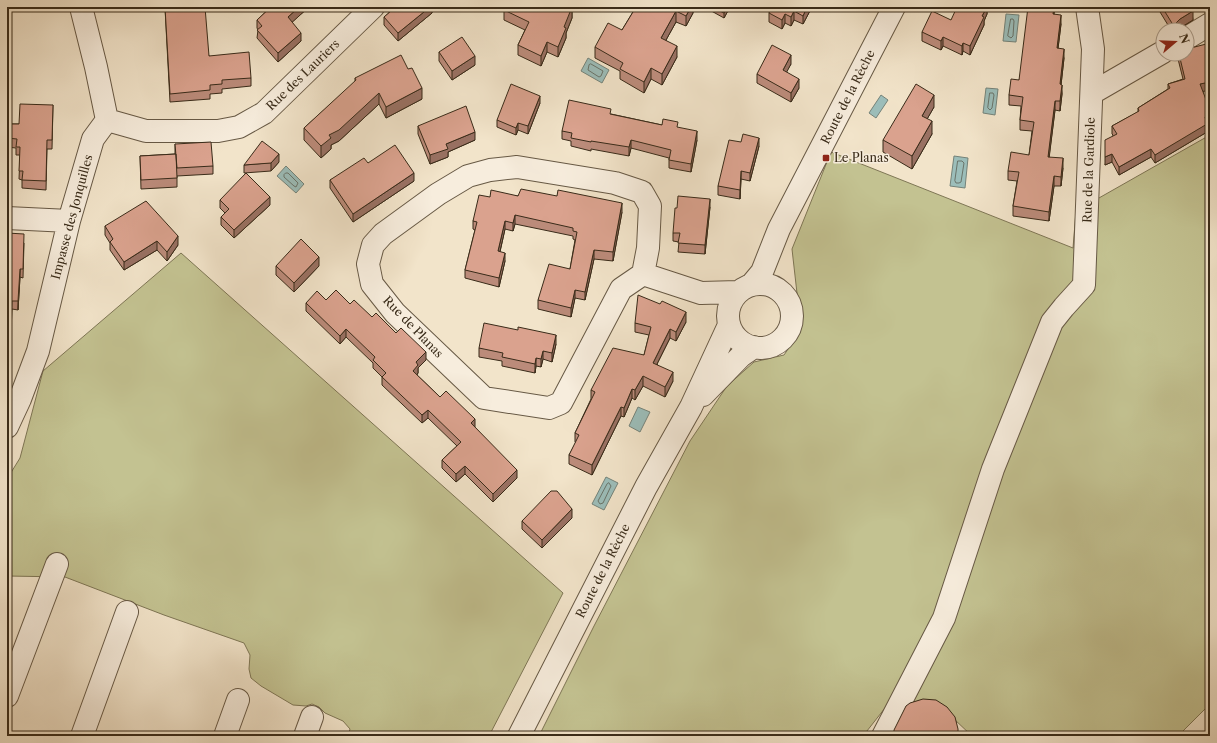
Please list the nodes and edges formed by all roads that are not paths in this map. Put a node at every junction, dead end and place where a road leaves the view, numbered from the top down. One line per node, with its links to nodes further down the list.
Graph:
1 (81, 7): 9 (street)
2 (373, 7): 9 (street, Rue des Lauriers)
3 (894, 7): 12 (street, Route de la Rèche)
4 (1087, 7): 8 (street, Rue de la Gardiole)
5 (1210, 24): 6 (street)
6 (1195, 33)
7 (1155, 57): 8 (street)
8 (1092, 93): 28 (street, Rue de la Gardiole)
9 (107, 120): 11 (street, Impasse des Jonquilles)
10 (7, 218): 11 (street)
11 (69, 221): 20 (street, Impasse des Jonquilles)
12 (780, 229): 14 (street, Route de la Rèche); 15 (street, Route de la Rèche)
13 (643, 274): 13 (street, Rue de Planas); 16 (street)
14 (745, 288): 15 (street); 16 (street); 17 (street)
15 (782, 292): 18 (street)
16 (701, 293): 17 (street)
17 (728, 321): 18 (street); 19 (street, Route de la Rèche)
18 (754, 348): 19 (street, Route de la Rèche)
19 (691, 407): 27 (street, Route de la Rèche)
20 (7, 427)
21 (57, 564): 23 (street)
22 (127, 612): 25 (street)
23 (7, 696)
24 (238, 700): 26 (street)
25 (82, 736)
26 (225, 736)
27 (519, 736)
28 (883, 736)

